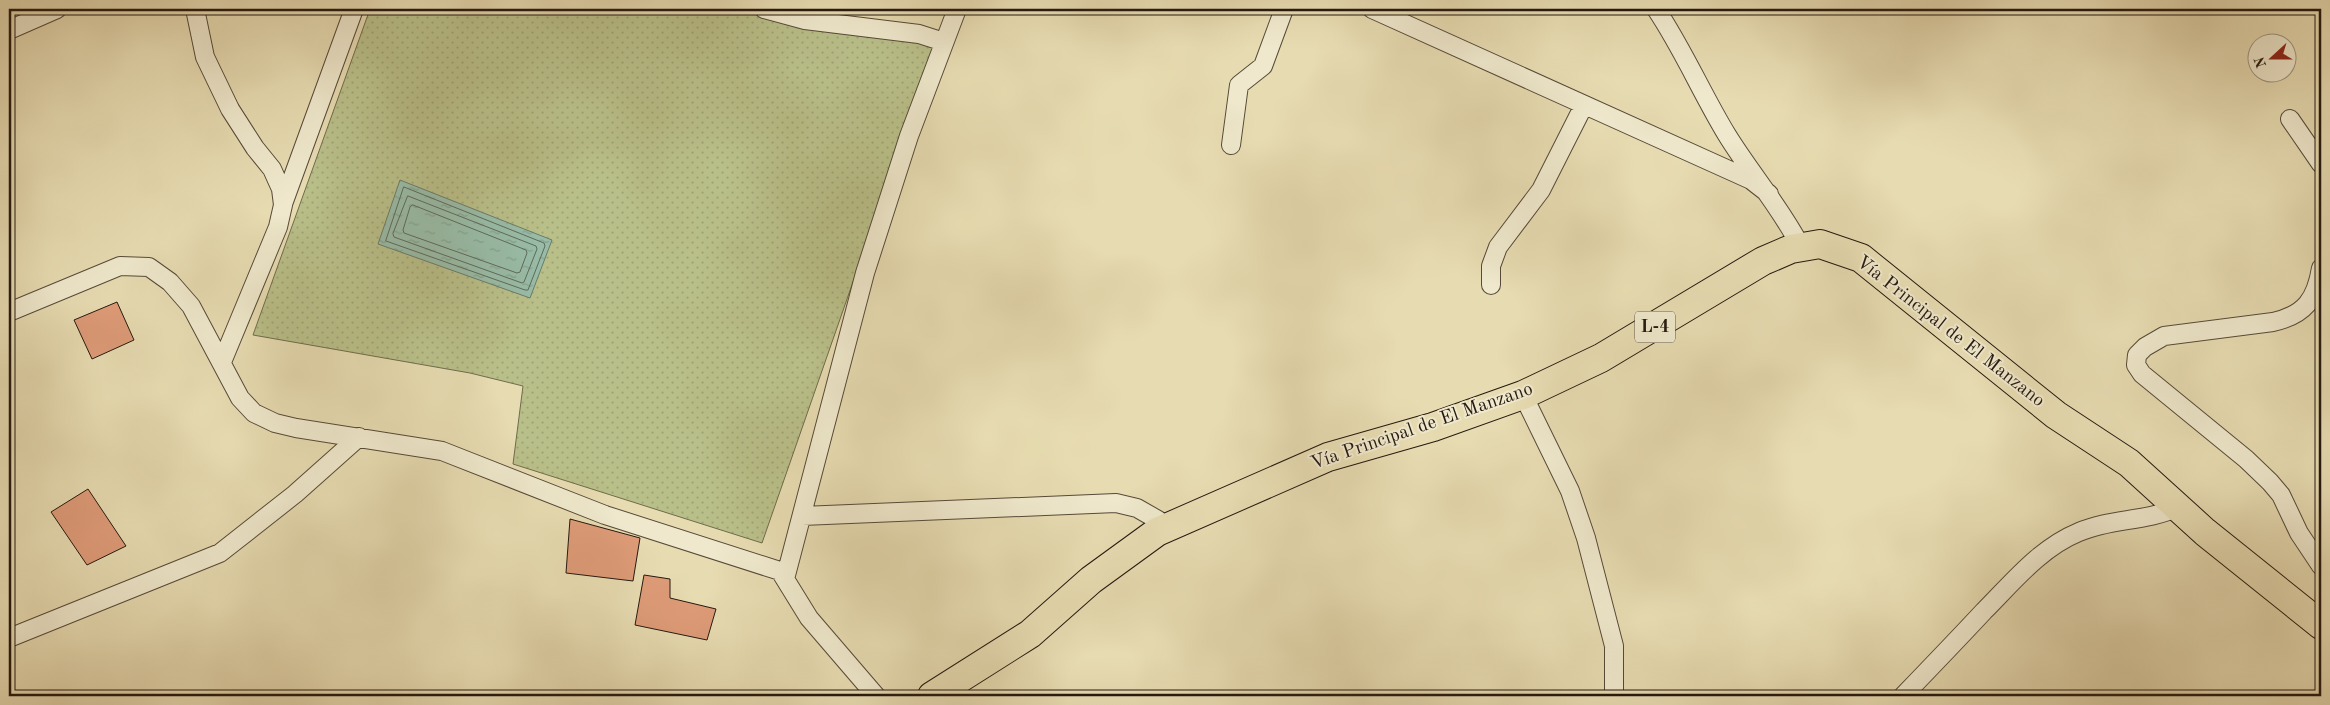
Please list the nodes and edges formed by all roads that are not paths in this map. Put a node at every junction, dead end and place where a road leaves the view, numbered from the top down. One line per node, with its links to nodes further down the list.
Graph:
1 (57, 9): 9 (street)
2 (195, 9): 16 (street)
3 (354, 9): 16 (street)
4 (764, 9): 10 (street)
5 (957, 9): 10 (street)
6 (1284, 9): 13 (street)
7 (1372, 9): 11 (street)
8 (1656, 9): 15 (street)
9 (9, 30)
10 (944, 42): 25 (street)
11 (1584, 105): 15 (street); 19 (street)
12 (2290, 119): 14 (street)
13 (1232, 145)
14 (2321, 164)
15 (1770, 194): 17 (street)
16 (283, 205): 21 (street)
17 (1801, 247): 22 (main road, Vía Principal de El Manzano / L-4); 24 (main road, Vía Principal de El Manzano / L-4)
18 (2321, 268): 27 (street)
19 (1491, 285)
20 (9, 312): 21 (street)
21 (222, 362): 23 (street)
22 (1523, 395): 26 (main road, Vía Principal de El Manzano / L-4); 33 (street)
23 (359, 437): 28 (street); 30 (street)
24 (2178, 507): 29 (main road, Vía Principal de El Manzano / L-4); 34 (street)
25 (802, 516): 26 (street); 28 (street)
26 (1157, 532): 32 (main road, Vía Principal de El Manzano / L-4)
27 (2321, 566)
28 (786, 580): 31 (street)
29 (2321, 625)
30 (9, 638)
31 (876, 696)
32 (932, 696)
33 (1614, 696)
34 (1903, 696)

